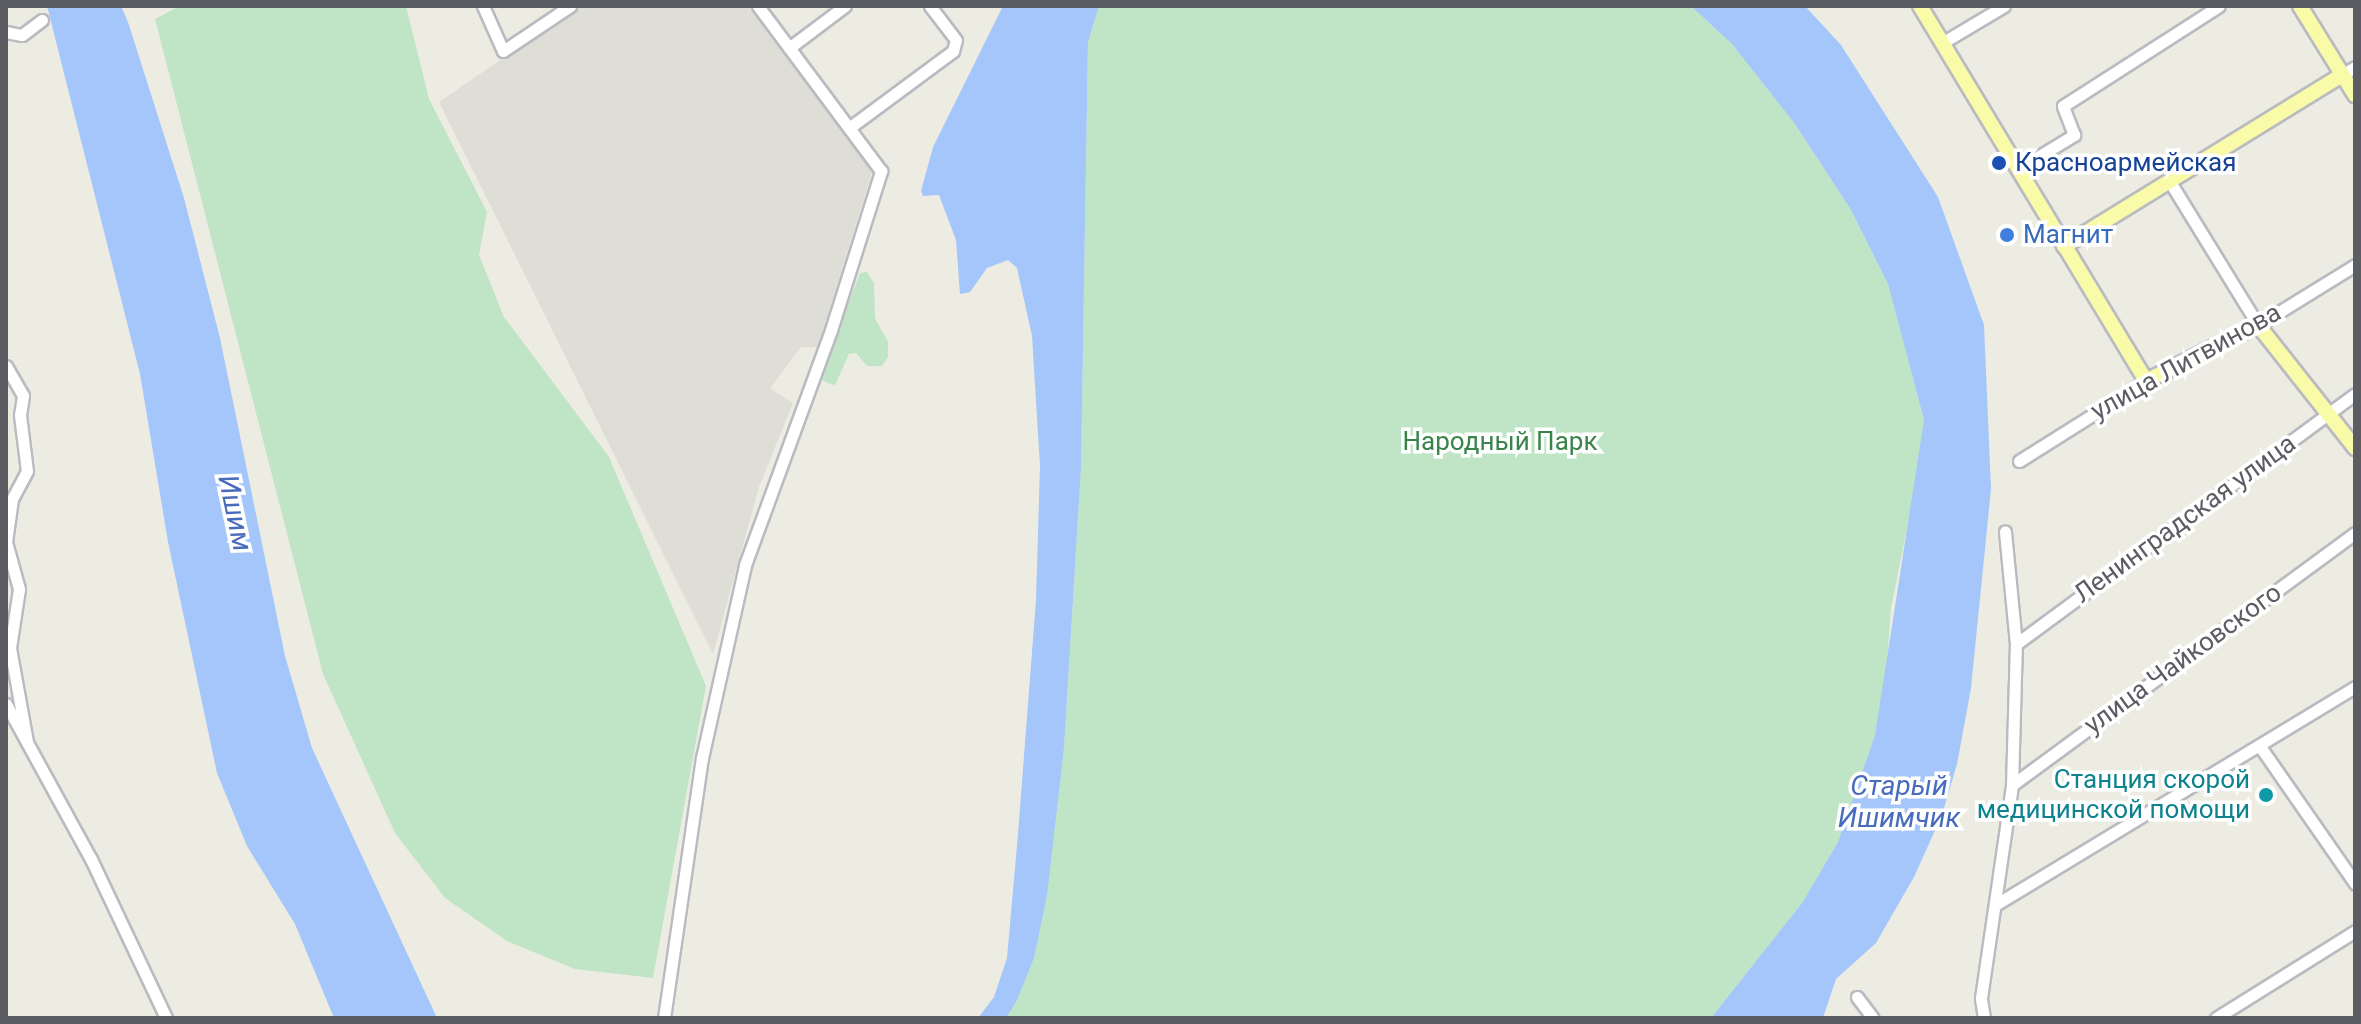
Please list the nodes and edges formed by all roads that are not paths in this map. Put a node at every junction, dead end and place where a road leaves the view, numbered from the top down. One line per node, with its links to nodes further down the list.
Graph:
1 (483, 6): 2 (street)
2 (570, 6)
3 (758, 6): 13 (street)
4 (845, 6): 13 (street)
5 (930, 6): 16 (street)
6 (1920, 6): 12 (main road)
7 (2004, 6): 12 (street)
8 (2219, 6): 17 (street)
9 (2300, 6): 14 (main road)
10 (42, 20): 11 (street)
11 (6, 32)
12 (1942, 43): 17 (main road)
13 (789, 48): 16 (street)
14 (2349, 71): 15 (main road); 18 (main road)
15 (2355, 95)
16 (849, 128): 41 (street)
17 (2018, 169): 19 (main road)
18 (2170, 182): 19 (main road); 21 (street)
19 (2064, 246): 23 (main road)
20 (2355, 265): 21 (street, улица Литвинова)
21 (2258, 325): 23 (main road, улица Литвинова); 25 (main road)
22 (6, 366): 33 (street)
23 (2146, 381): 27 (street, улица Литвинова)
24 (2355, 394): 25 (street, Ленинградская улица)
25 (2329, 413): 26 (main road); 30 (street, Ленинградская улица)
26 (2355, 448)
27 (2019, 461)
28 (2005, 532): 30 (street)
29 (2355, 533): 35 (street, улица Чайковского)
30 (2016, 644): 35 (street)
31 (2355, 687): 34 (street)
32 (6, 704): 33 (street)
33 (27, 742): 40 (street)
34 (2261, 748): 36 (street); 37 (street)
35 (2012, 785): 37 (street)
36 (2355, 883)
37 (1995, 905): 43 (street)
38 (2355, 931): 44 (street)
39 (1857, 997): 42 (street)
40 (166, 1018)
41 (664, 1018)
42 (1873, 1018)
43 (1984, 1018)
44 (2216, 1018)

